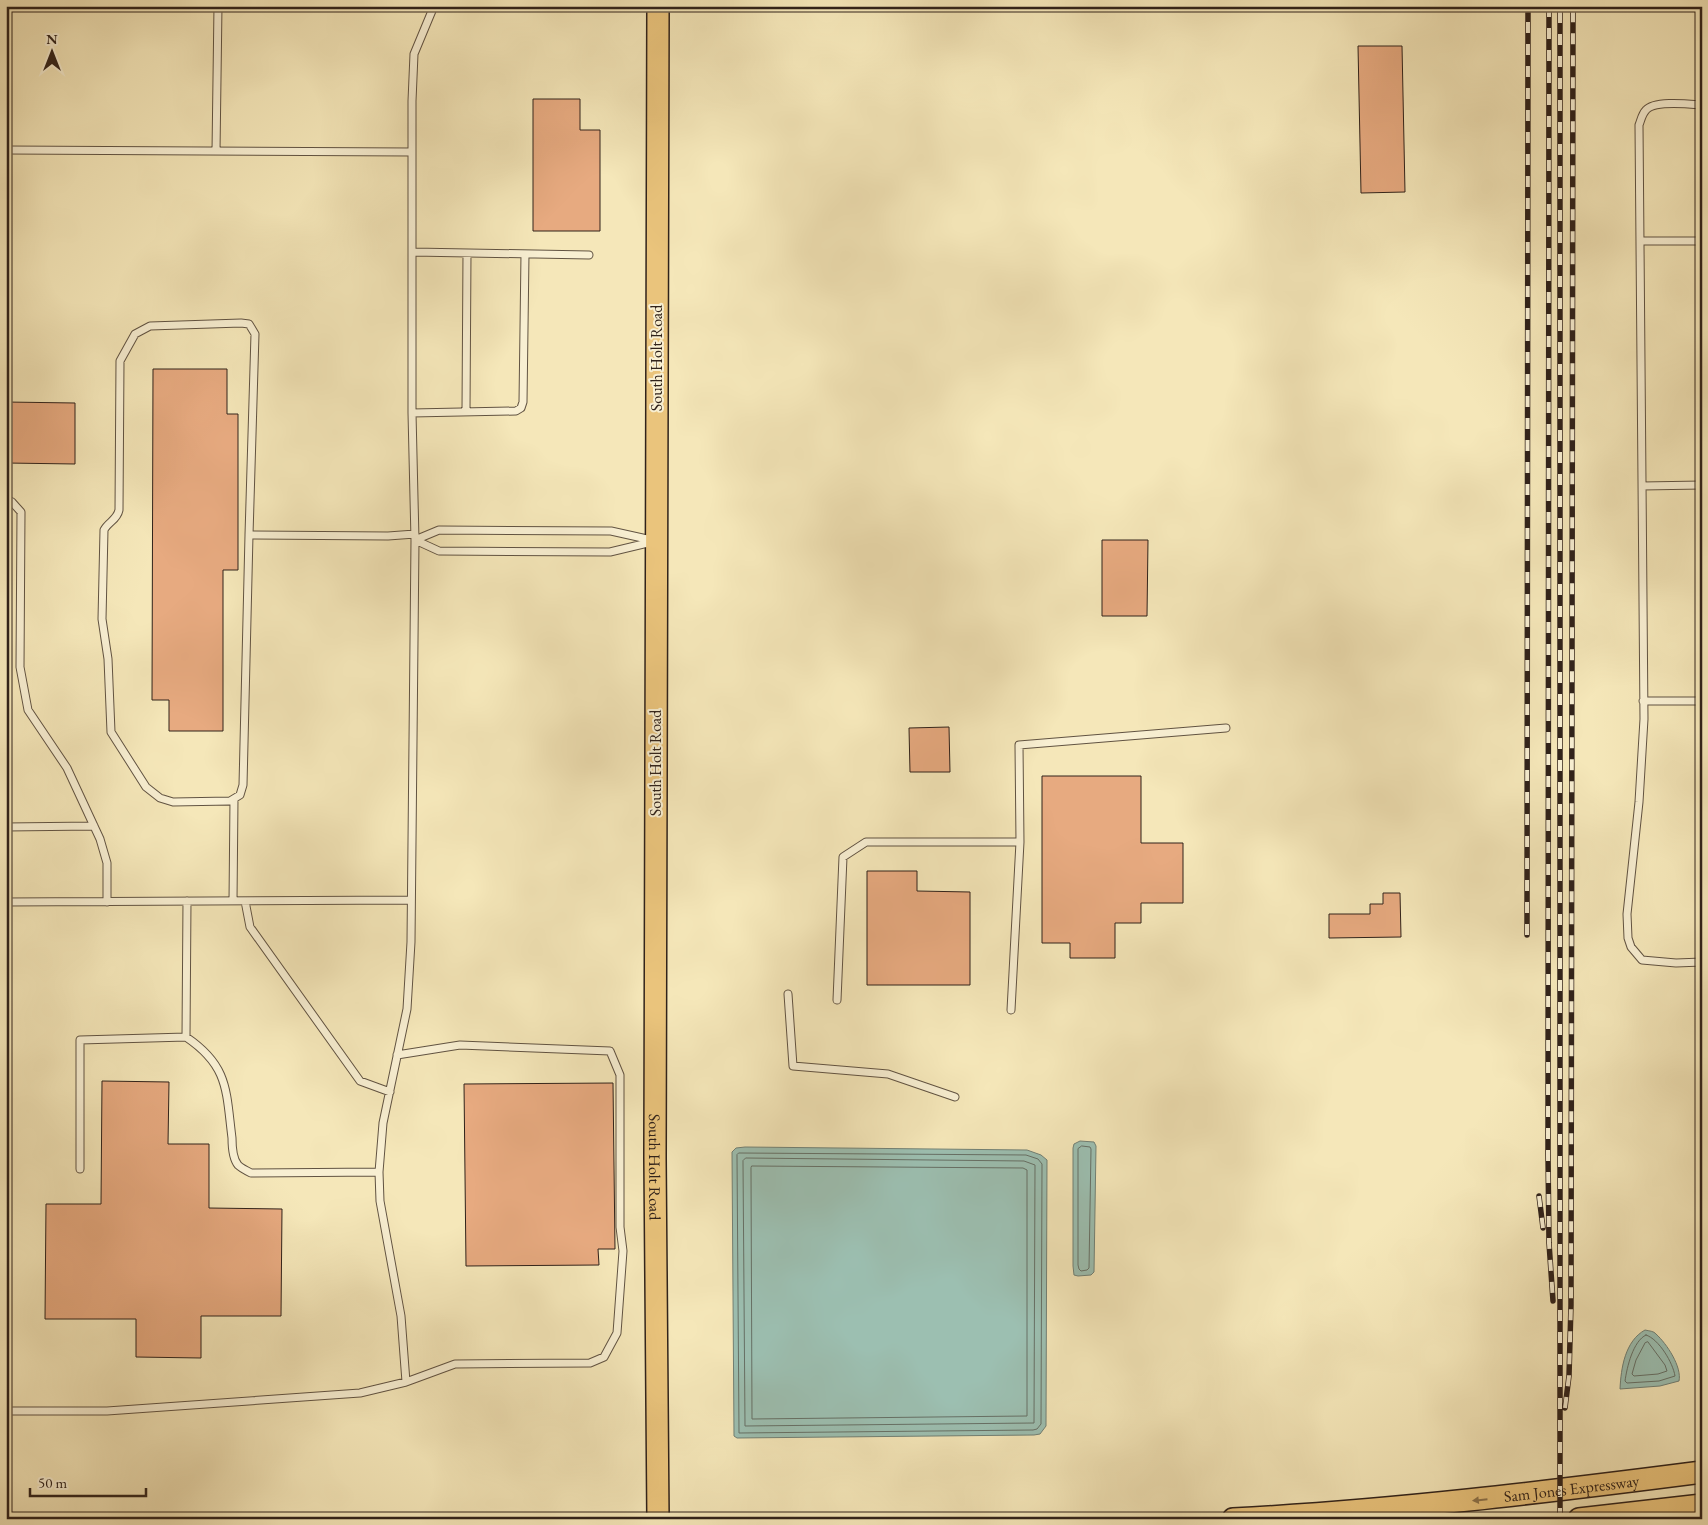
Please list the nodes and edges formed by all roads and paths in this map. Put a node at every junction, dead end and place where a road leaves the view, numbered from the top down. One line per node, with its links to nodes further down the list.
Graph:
1 (218, 6): 6 (lane)
2 (434, 6): 7 (lane)
3 (658, 6): 21 (main road, South Holt Road)
4 (1702, 105): 8 (lane)
5 (6, 150): 6 (lane)
6 (216, 151): 7 (lane)
7 (412, 152): 10 (lane)
8 (1641, 241): 9 (lane); 17 (lane)
9 (1702, 241)
10 (412, 252): 11 (lane); 15 (lane)
11 (467, 254): 12 (lane); 14 (lane)
12 (525, 254): 13 (lane); 14 (lane)
13 (589, 255)
14 (466, 412): 15 (lane)
15 (412, 413): 20 (lane)
16 (1702, 485): 17 (lane)
17 (1642, 486): 22 (lane)
18 (6, 499): 26 (lane)
19 (249, 536): 20 (lane); 25 (lane); 25 (lane)
20 (415, 537): 21 (lane); 21 (lane); 29 (lane)
21 (656, 541): 49 (main road, South Holt Road)
22 (1643, 701): 23 (lane); 35 (lane)
23 (1702, 701)
24 (1226, 728): 28 (lane)
25 (234, 799): 31 (lane)
26 (94, 826): 27 (lane); 34 (lane)
27 (6, 827)
28 (1020, 842): 37 (lane); 38 (lane)
29 (411, 900): 32 (lane); 40 (lane)
30 (187, 901): 31 (lane); 34 (lane); 39 (lane)
31 (233, 901): 32 (lane)
32 (245, 901): 41 (lane)
33 (6, 902): 34 (lane)
34 (107, 902)
35 (1702, 962)
36 (788, 994): 42 (lane)
37 (836, 1000)
38 (1011, 1010)
39 (186, 1037): 43 (lane); 44 (lane)
40 (397, 1055): 41 (lane); 45 (lane)
41 (390, 1092): 44 (lane)
42 (955, 1097)
43 (80, 1169)
44 (379, 1172): 45 (lane)
45 (406, 1382): 46 (lane)
46 (6, 1411)
47 (1702, 1472): 50 (main road, Sam Jones Expressway, one-way to 50)
48 (1702, 1504): 51 (main road, Sam Jones Expressway)
49 (658, 1519)
50 (1232, 1519)
51 (1579, 1519)

